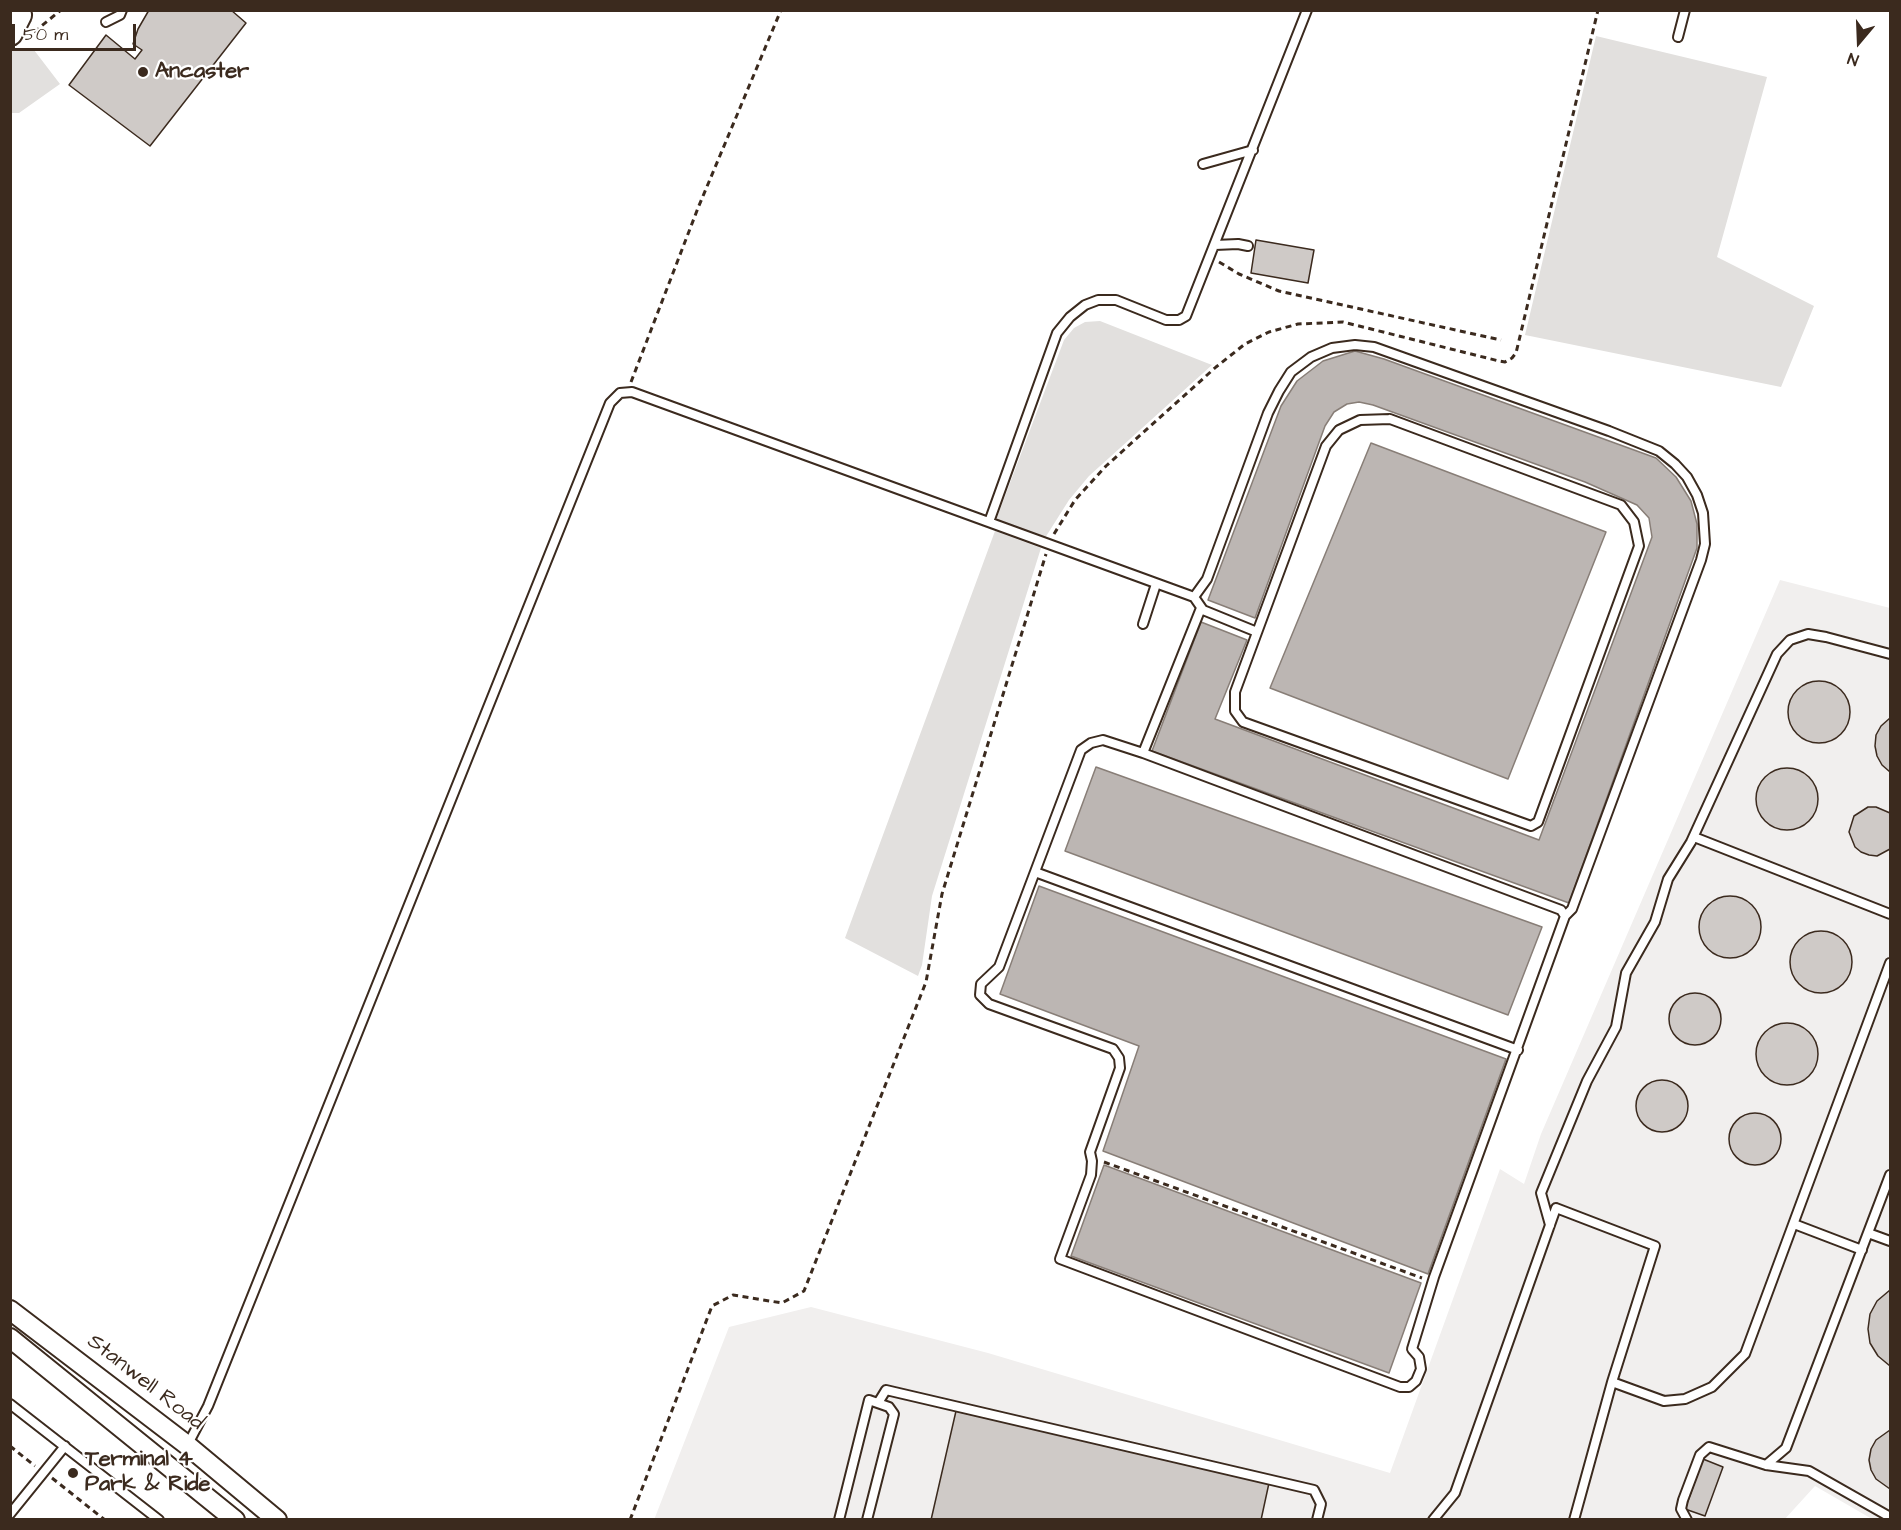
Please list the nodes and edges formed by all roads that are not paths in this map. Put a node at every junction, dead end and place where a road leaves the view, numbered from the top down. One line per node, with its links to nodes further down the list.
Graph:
1 (122, 10): 4 (lane)
2 (1307, 10): 6 (lane)
3 (1685, 10): 5 (lane)
4 (106, 22)
5 (1678, 38)
6 (1253, 150): 7 (lane); 8 (lane)
7 (1203, 164)
8 (1215, 245): 9 (lane); 10 (lane)
9 (1248, 246)
10 (989, 522): 11 (lane); 35 (lane)
11 (1156, 584): 12 (lane); 14 (lane)
12 (1194, 597): 13 (lane); 21 (lane)
13 (1201, 608): 15 (lane); 17 (lane)
14 (1143, 624)
15 (1257, 633): 15 (lane)
16 (1890, 654): 18 (lane)
17 (1143, 753): 19 (lane); 21 (lane)
18 (1694, 837): 20 (lane); 26 (lane)
19 (1035, 872): 23 (lane); 23 (lane)
20 (1890, 914)
21 (1565, 916): 23 (lane)
22 (1890, 963): 25 (lane)
23 (1518, 1050)
24 (1890, 1175): 27 (lane)
25 (1794, 1224): 29 (lane); 32 (lane)
26 (1550, 1225): 32 (lane); 46 (lane)
27 (1868, 1233): 28 (lane); 29 (lane)
28 (1890, 1241)
29 (1862, 1250): 37 (lane)
30 (10, 1310): 35 (street, Stanwell Road)
31 (10, 1338): 41 (street)
32 (1612, 1382): 47 (lane)
33 (878, 1403): 43 (lane); 44 (lane); 45 (lane)
34 (10, 1404): 36 (lane)
35 (187, 1445): 42 (street, Stanwell Road)
36 (65, 1446): 38 (lane); 40 (lane)
37 (1766, 1465): 39 (lane); 48 (lane)
38 (10, 1514)
39 (1890, 1517)
40 (159, 1520)
41 (236, 1520)
42 (277, 1520)
43 (839, 1520)
44 (867, 1520)
45 (1317, 1520)
46 (1433, 1520)
47 (1574, 1520)
48 (1687, 1520)

